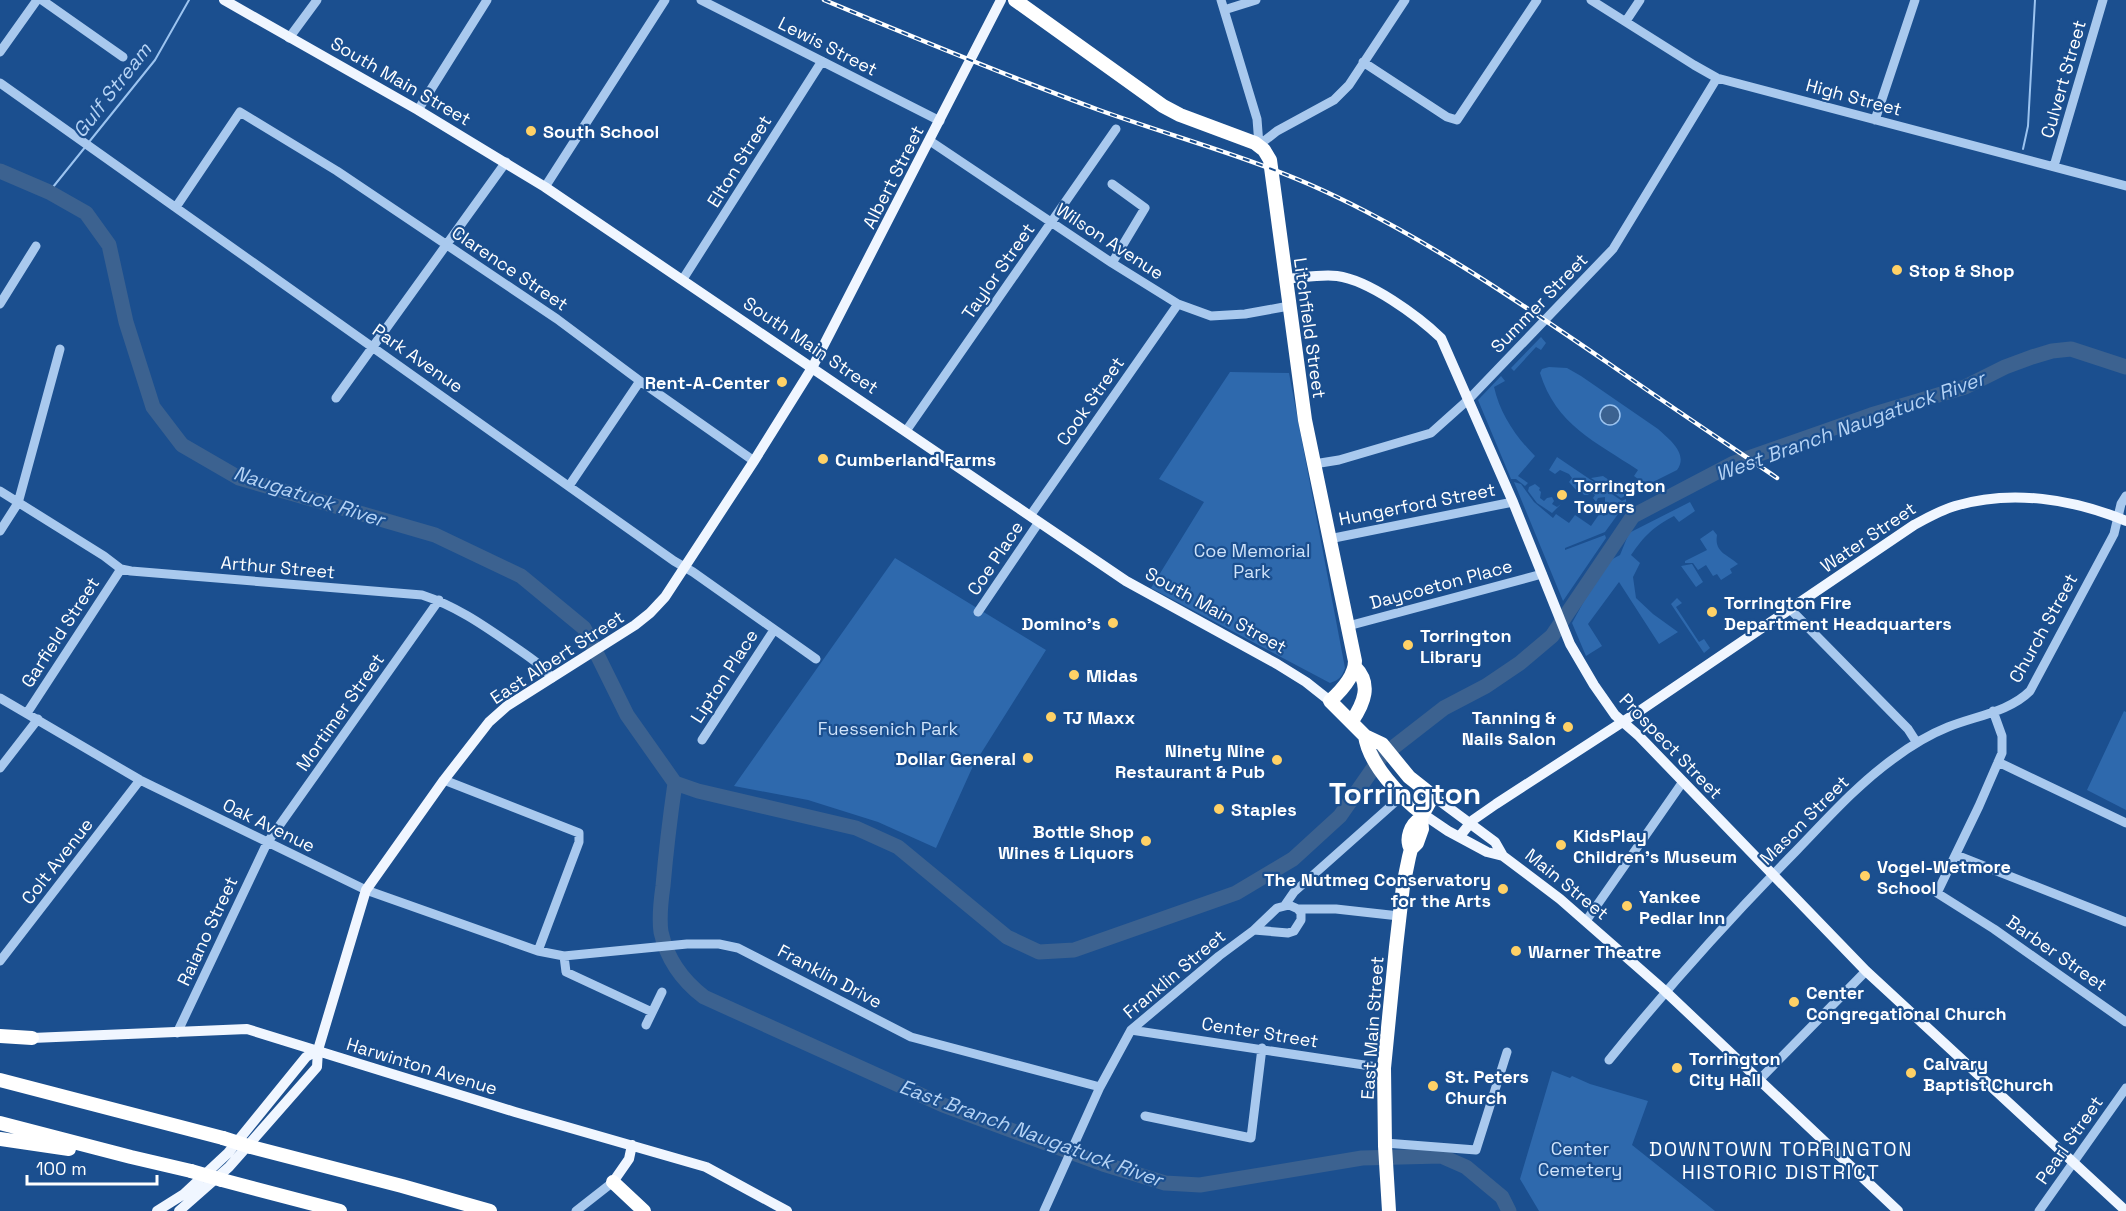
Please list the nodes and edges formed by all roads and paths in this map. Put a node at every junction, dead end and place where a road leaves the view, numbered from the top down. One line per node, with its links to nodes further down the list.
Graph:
1 (37, 0): 20 (street)
2 (42, 0): 21 (street)
3 (224, 0): 19 (main road, South Main Street)
4 (317, 0): 19 (street)
5 (487, 0): 26 (street)
6 (665, 0): 36 (street)
7 (701, 0): 22 (street, Lewis Street)
8 (1001, 0): 28 (main road, Albert Street)
9 (1015, 0): 31 (highway)
10 (1256, 0): 17 (street)
11 (1405, 0): 23 (street)
12 (1537, 0): 23 (street)
13 (1591, 0): 18 (street, High Street)
14 (1640, 0): 18 (street)
15 (1915, 0): 27 (street)
16 (2103, 0): 33 (street, Culvert Street)
17 (1222, 5): 31 (street, Litchfield Street)
18 (1626, 21): 24 (street, High Street)
19 (289, 38): 26 (main road, South Main Street)
20 (0, 52)
21 (123, 57)
22 (822, 61): 28 (street, Lewis Street); 42 (street, Elton Street)
23 (1364, 62): 31 (street)
24 (1717, 78): 27 (street, High Street); 52 (street, Summer Street)
25 (0, 83): 37 (street, Park Avenue)
26 (418, 110): 32 (main road, South Main Street)
27 (1875, 120): 33 (street, High Street)
28 (940, 121): 30 (main road, Albert Street)
29 (1116, 129): 38 (street, Taylor Street)
30 (930, 141): 38 (street, Wilson Avenue); 49 (main road, Albert Street)
31 (1259, 145): 43 (highway, Litchfield Street)
32 (506, 162): 36 (main road, South Main Street); 39 (street)
33 (2054, 166): 35 (street, High Street)
34 (1112, 184): 41 (street)
35 (2126, 186)
36 (545, 187): 42 (main road, South Main Street)
37 (176, 207): 39 (street, Clarence Street); 47 (street, Park Avenue)
38 (1052, 223): 41 (street, Wilson Avenue); 53 (street, Taylor Street)
39 (446, 244): 47 (street); 50 (street, Clarence Street)
40 (36, 246): 44 (street)
41 (1112, 263): 45 (street, Wilson Avenue)
42 (683, 279): 49 (main road, South Main Street)
43 (1285, 279): 46 (highway, Litchfield Street); 52 (main road, Prospect Street)
44 (0, 304)
45 (1178, 304): 46 (street, Wilson Avenue); 61 (street, Cook Street)
46 (1289, 306): 55 (highway, Litchfield Street)
47 (373, 347): 51 (street); 56 (street, Park Avenue)
48 (60, 349): 60 (street)
49 (812, 368): 53 (main road, South Main Street); 54 (main road, East Albert Street)
50 (640, 381): 54 (street, Clarence Street); 56 (street)
51 (336, 398)
52 (1469, 399): 55 (street, Summer Street); 59 (main road, Prospect Street)
53 (906, 431): 61 (main road, South Main Street)
54 (754, 461): 65 (main road, East Albert Street)
55 (1314, 464): 64 (highway, Litchfield Street)
56 (569, 486): 65 (street, Park Avenue)
57 (0, 491): 60 (street, Arthur Street)
58 (2126, 496): 62 (street, Church Street)
59 (1513, 502): 64 (street, Hungerford Street); 67 (main road, Prospect Street)
60 (18, 503): 63 (street); 66 (street, Arthur Street)
61 (1034, 519): 70 (street, Coe Place); 77 (main road, South Main Street)
62 (2121, 519): 69 (main road, Water Street); 78 (street, Church Street)
63 (0, 531)
64 (1329, 539): 71 (highway, Litchfield Street)
65 (685, 567): 72 (street, Park Avenue); 75 (main road, East Albert Street)
66 (121, 569): 68 (street, Arthur Street); 79 (street, Garfield Street)
67 (1542, 574): 71 (street, Daycoeton Place); 81 (main road, Prospect Street)
68 (439, 600): 75 (street, Arthur Street); 99 (street, Mortimer Street)
69 (1790, 609): 81 (main road, Water Street); 85 (street)
70 (978, 612)
71 (1348, 626): 74 (highway, Litchfield Street)
72 (774, 630): 73 (street, Park Avenue); 84 (street, Lipton Place)
73 (816, 659)
74 (1355, 667): 77 (highway); 82 (highway, Litchfield Street)
75 (552, 678): 91 (main road, East Albert Street)
76 (0, 698): 79 (street, Oak Avenue)
77 (1330, 700): 82 (highway, South Main Street)
78 (1993, 711): 85 (street, Mason Street); 87 (street)
79 (27, 713): 80 (street, Oak Avenue)
80 (38, 719): 88 (street); 90 (street, Oak Avenue)
81 (1622, 721): 92 (main road, Prospect Street); 96 (main road, Water Street)
82 (1352, 722): 83 (highway, South Main Street)
83 (1365, 736): 86 (highway, South Main Street); 89 (highway, South Main Street)
84 (702, 740)
85 (1917, 743): 102 (street, Mason Street)
86 (1394, 759): 94 (highway, Main Street)
87 (1998, 762): 97 (street); 100 (street)
88 (0, 768)
89 (1384, 774): 93 (highway, Main Street)
90 (140, 780): 99 (street, Oak Avenue); 112 (street, Colt Avenue)
91 (444, 780): 103 (main road, East Albert Street); 110 (street)
92 (1682, 783): 102 (main road, Prospect Street); 107 (street)
93 (1400, 793): 95 (highway, Main Street); 104 (street, Franklin Street)
94 (1433, 796): 95 (highway, East Main Street); 96 (main road, Main Street)
95 (1419, 814): 98 (main road, Main Street); 106 (highway, East Main Street)
96 (1470, 823): 98 (main road, Water Street); 101 (main road, Main Street)
97 (2126, 823)
98 (1459, 837): 101 (main road, Main Street)
99 (267, 843): 103 (street, Oak Avenue); 120 (street, Raiano Street)
100 (1956, 855): 108 (street); 117 (street, Barber Street)
101 (1503, 856): 107 (main road, Main Street)
102 (1773, 875): 113 (main road, Prospect Street); 114 (street, Mason Street)
103 (366, 890): 110 (street, Oak Avenue); 124 (main road, East Albert Street)
104 (1285, 905): 105 (street); 109 (street, Franklin Street)
105 (1298, 909): 106 (street); 109 (street, Franklin Street)
106 (1399, 916): 127 (highway, East Main Street)
107 (1586, 921): 114 (main road, Main Street)
108 (2126, 922)
109 (1254, 930): 119 (street, Franklin Street)
110 (538, 951): 111 (street, Franklin Drive)
111 (564, 956): 116 (street); 130 (street, Franklin Drive)
112 (0, 961)
113 (1866, 971): 128 (street); 138 (main road, Prospect Street)
114 (1665, 991): 126 (street, Mason Street); 128 (main road, Main Street)
115 (662, 992): 116 (street)
116 (652, 1012): 118 (street)
117 (2126, 1022)
118 (646, 1026)
119 (1131, 1030): 123 (street, Center Street); 130 (street, Franklin Street)
120 (177, 1033): 122 (main road, Harwinton Avenue); 124 (main road, Harwinton Avenue)
121 (0, 1036): 122 (highway)
122 (32, 1038)
123 (1262, 1048): 127 (street, Center Street); 132 (street)
124 (318, 1050): 136 (main road, Harwinton Avenue); 140 (main road); 141 (main road, East Albert Street)
125 (1507, 1052): 135 (street)
126 (1609, 1060)
127 (1384, 1068): 135 (highway, East Main Street)
128 (1760, 1079): 149 (main road, Main Street)
129 (0, 1080): 143 (highway, bridge)
130 (1100, 1087): 147 (street, Franklin Street)
131 (2126, 1088): 138 (street, Pearl Street)
132 (1145, 1116)
133 (0, 1123): 137 (highway)
134 (0, 1139): 137 (highway)
135 (1385, 1144): 148 (highway, East Main Street)
136 (632, 1145): 139 (main road); 146 (main road, Harwinton Avenue)
137 (130, 1157): 142 (highway, bridge)
138 (2074, 1162): 150 (street, Pearl Street); 151 (main road, Prospect Street)
139 (613, 1182): 144 (street); 145 (highway)
140 (157, 1211)
141 (179, 1211)
142 (340, 1211)
143 (490, 1211)
144 (576, 1211)
145 (644, 1211)
146 (787, 1211)
147 (1044, 1211)
148 (1389, 1211)
149 (1898, 1211)
150 (2039, 1211)
151 (2126, 1211)

